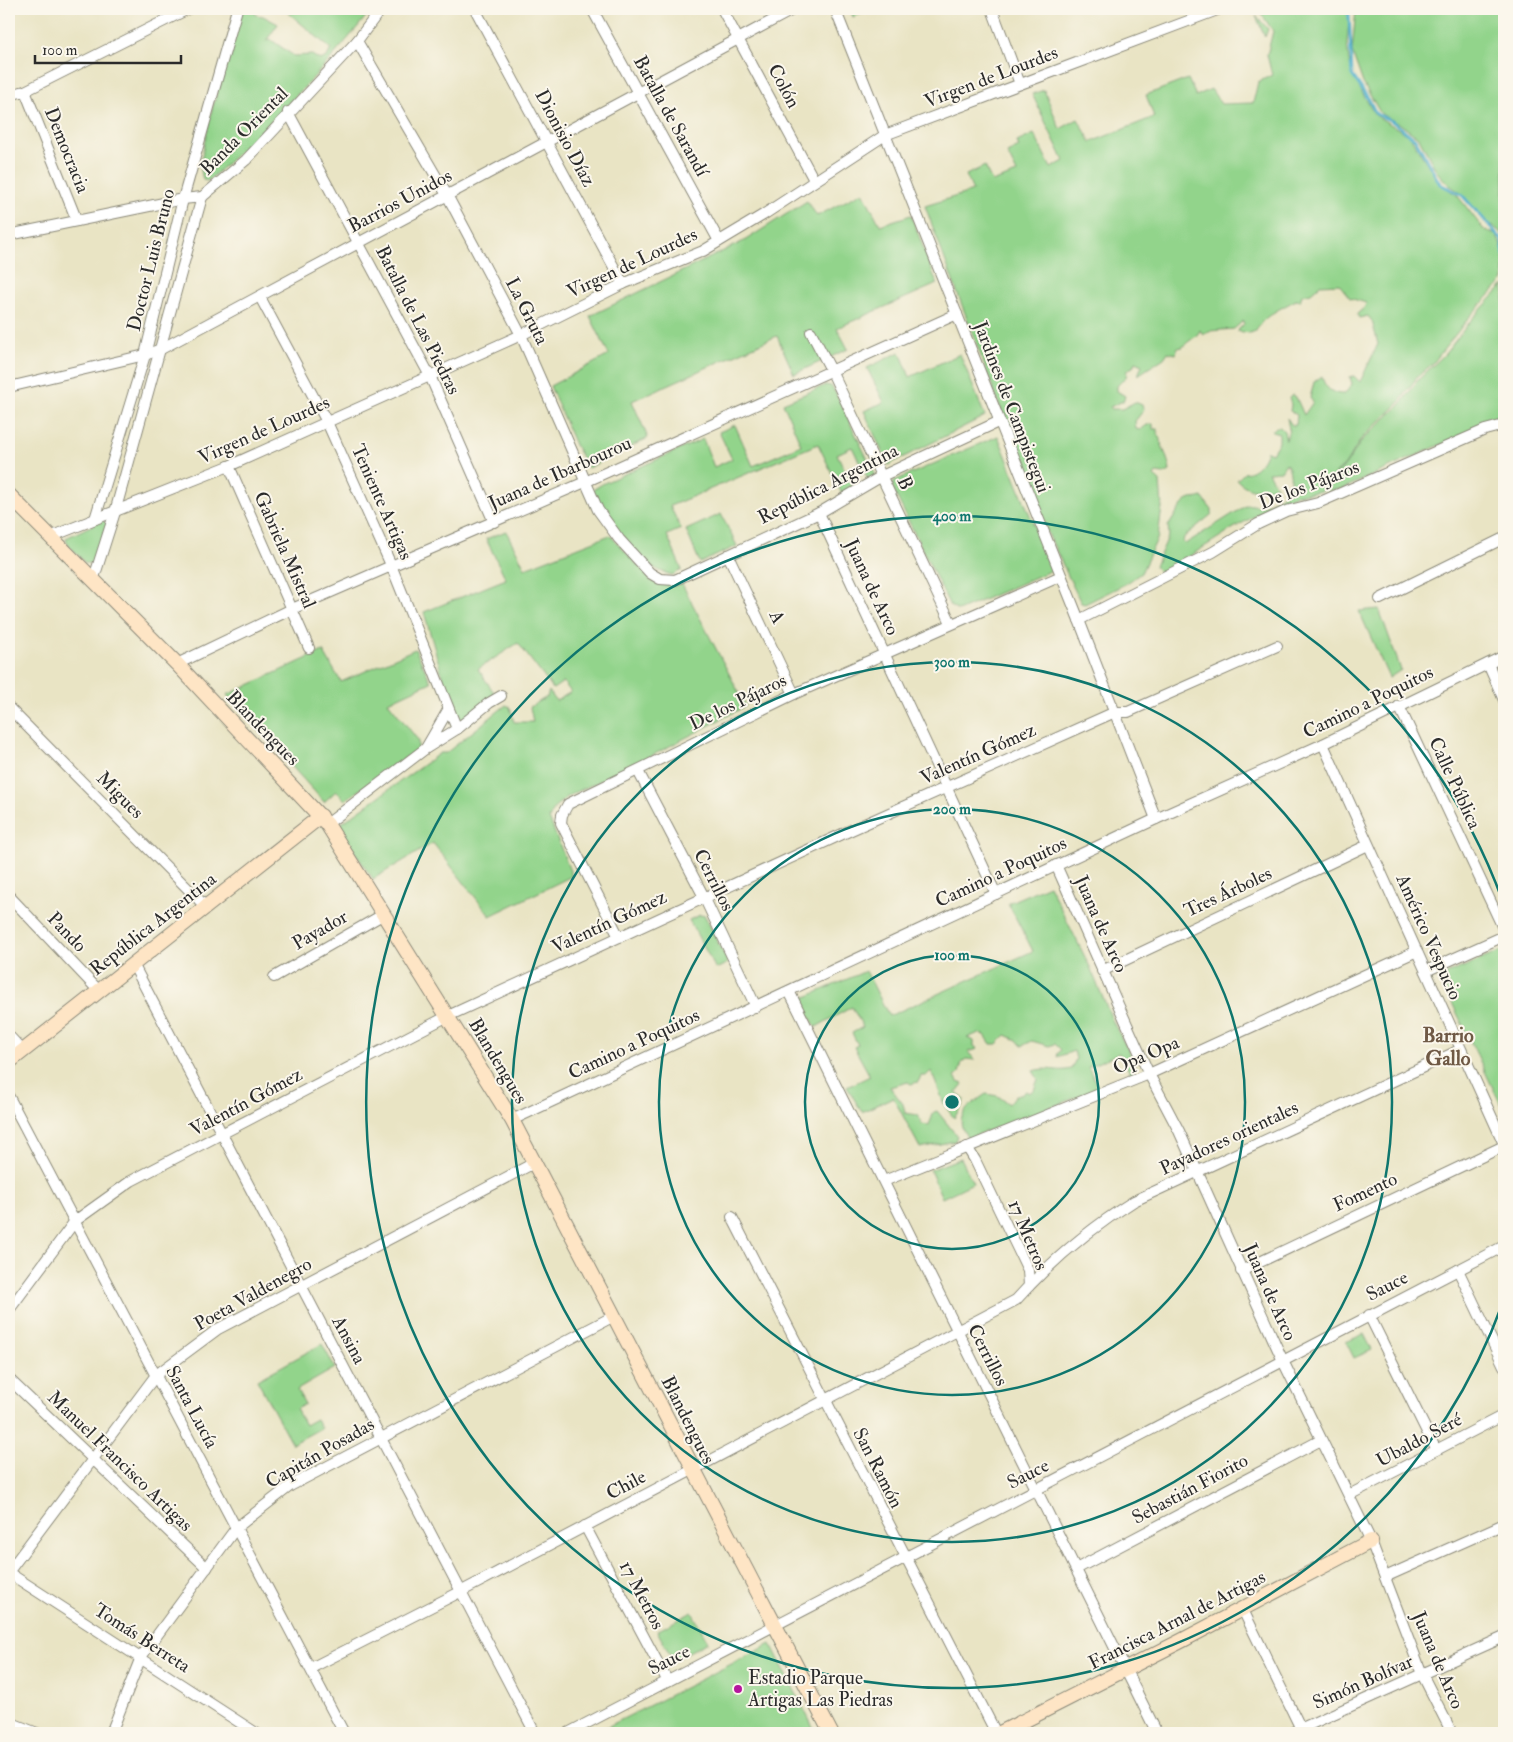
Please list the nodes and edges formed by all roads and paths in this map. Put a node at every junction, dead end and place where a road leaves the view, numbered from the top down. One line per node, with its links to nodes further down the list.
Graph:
1 (188, 9): 14 (street)
2 (237, 9): 23 (street, Doctor Luis Bruno)
3 (381, 9): 12 (street, Banda Oriental)
4 (475, 9): 19 (street, Dionisio Díaz)
5 (592, 9): 15 (street, Batalla de Sarandí)
6 (722, 9): 11 (street, Colón)
7 (794, 9): 11 (street, Barrios Unidos)
8 (835, 9): 18 (street, Jardines de Campistegui)
9 (992, 9): 13 (street)
10 (1220, 9): 13 (street, Virgen de Lourdes)
11 (739, 39): 15 (street, Barrios Unidos); 20 (street, Colón)
12 (357, 41): 17 (street, Banda Oriental); 21 (street, La Gruta)
13 (1020, 84): 18 (street, Virgen de Lourdes)
14 (25, 91): 16 (street); 24 (street, Democracia)
15 (638, 91): 19 (street, Barrios Unidos); 26 (street, Batalla de Sarandí)
16 (9, 95)
17 (288, 112): 22 (street, Banda Oriental); 27 (street, Batalla de Las Piedras)
18 (885, 136): 20 (street, Virgen de Lourdes); 30 (street, Jardines de Campistegui)
19 (547, 141): 21 (street, Barrios Unidos); 28 (street, Dionisio Díaz)
20 (814, 180): 26 (street, Virgen de Lourdes)
21 (447, 195): 27 (street, Barrios Unidos); 32 (street, La Gruta)
22 (202, 197): 23 (street, Banda Oriental); 33 (street, Doctor Luis Bruno)
23 (184, 199): 24 (street, Banda Oriental); 34 (street, Doctor Luis Bruno)
24 (76, 221): 25 (street, Banda Oriental)
25 (9, 234)
26 (719, 241): 28 (street, Virgen de Lourdes)
27 (359, 243): 29 (street, Barrios Unidos); 36 (street, Batalla de Las Piedras)
28 (623, 284): 32 (street, Virgen de Lourdes)
29 (260, 297): 33 (street, Barrios Unidos); 38 (street, Teniente Artigas)
30 (957, 314): 35 (street, Juana de Ibarbourou); 39 (street, Jardines de Campistegui)
31 (811, 332): 35 (street, B)
32 (521, 335): 36 (street, Virgen de Lourdes); 43 (street, La Gruta)
33 (161, 349): 34 (street, Barrios Unidos); 45 (street, Doctor Luis Bruno)
34 (145, 356): 37 (street, Barrios Unidos); 47 (street, Doctor Luis Bruno)
35 (831, 370): 42 (street, B); 43 (street, Juana de Ibarbourou)
36 (430, 376): 38 (street, Virgen de Lourdes); 48 (street, Batalla de Las Piedras)
37 (9, 388)
38 (327, 422): 41 (street, Virgen de Lourdes); 52 (street, Teniente Artigas)
39 (998, 422): 42 (street, República Argentina); 53 (street, Jardines de Campistegui)
40 (1504, 426): 58 (street, De los Pájaros)
41 (229, 466): 45 (street, Virgen de Lourdes); 57 (street, Gabriela Mistral)
42 (882, 476): 46 (street, República Argentina); 59 (street, B)
43 (585, 482): 48 (street, Juana de Ibarbourou); 54 (street, La Gruta)
44 (9, 495): 49 (street, Blandengues)
45 (115, 512): 47 (street, Virgen de Lourdes); 55 (street, Doctor Luis Bruno)
46 (819, 513): 51 (street, República Argentina); 62 (street, Juana de Arco)
47 (95, 519): 49 (street, Virgen de Lourdes)
48 (494, 522): 52 (street, Juana de Ibarbourou)
49 (50, 537): 55 (street, Blandengues)
50 (1504, 538): 56 (street)
51 (728, 556): 54 (street, República Argentina); 66 (street, A)
52 (391, 565): 57 (street, Juana de Ibarbourou); 71 (street, Teniente Artigas)
53 (1061, 576): 58 (street, Jardines de Campistegui); 59 (street, De los Pájaros)
54 (675, 580)
55 (93, 581): 64 (street, Blandengues)
56 (1380, 599)
57 (292, 609): 61 (street, Gabriela Mistral); 64 (street, Juana de Ibarbourou)
58 (1079, 620): 72 (street, Jardines de Campistegui)
59 (951, 623): 62 (street, De los Pájaros)
60 (1277, 646): 72 (street, Valentín Gómez)
61 (309, 648)
62 (884, 654): 66 (street, De los Pájaros); 77 (street, Juana de Arco)
63 (1504, 656): 65 (street, Camino a Poquitos)
64 (177, 664): 79 (street, Blandengues)
65 (1488, 664): 68 (street); 69 (street, Camino a Poquitos)
66 (794, 694): 76 (street, De los Pájaros)
67 (501, 696): 73 (street, República Argentina)
68 (1504, 700)
69 (1399, 706): 74 (street, Camino a Poquitos); 87 (street, Calle Pública)
70 (9, 708): 85 (street, Migues)
71 (448, 710): 73 (street, Teniente Artigas); 75 (street)
72 (1115, 712): 77 (street, Valentín Gómez); 78 (street, Jardines de Campistegui)
73 (457, 729): 75 (street, República Argentina)
74 (1322, 744): 78 (street, Camino a Poquitos); 80 (street, Américo Vespucio)
75 (425, 749): 79 (street, República Argentina)
76 (638, 771): 84 (street, Cerrillos); 89 (street, De los Pájaros)
77 (945, 787): 82 (street, Juana de Arco); 84 (street, Valentín Gómez)
78 (1156, 819): 81 (street, Camino a Poquitos)
79 (324, 820): 85 (street, República Argentina); 86 (street, Blandengues)
80 (1368, 845): 90 (street, Américo Vespucio); 93 (street, Tres Árboles)
81 (1056, 865): 82 (street, Camino a Poquitos); 93 (street, Juana de Arco)
82 (996, 894): 96 (street, Camino a Poquitos)
83 (9, 896): 95 (street, Pando)
84 (704, 897): 89 (street, Valentín Gómez); 97 (street, Cerrillos)
85 (206, 907): 91 (street, República Argentina)
86 (384, 914): 94 (street, Payador); 98 (street, Blandengues)
87 (1504, 930)
88 (1504, 936): 92 (street)
89 (619, 937): 98 (street, Valentín Gómez)
90 (1417, 952): 92 (street, Américo Vespucio); 103 (street, Opa Opa)
91 (133, 964): 95 (street, República Argentina); 106 (street, Ansina)
92 (1426, 970): 100 (street, Américo Vespucio)
93 (1102, 971): 103 (street, Juana de Arco)
94 (274, 978)
95 (99, 991): 101 (street, República Argentina)
96 (789, 991): 97 (street, Camino a Poquitos); 111 (street, Cerrillos)
97 (756, 1007): 105 (street, Camino a Poquitos)
98 (448, 1016): 105 (street, Blandengues); 106 (street, Valentín Gómez)
99 (9, 1036): 101 (street)
100 (1460, 1050): 107 (street, Américo Vespucio); 110 (street, Payadores orientales)
101 (23, 1051): 102 (street, República Argentina)
102 (9, 1062)
103 (1149, 1074): 108 (street, Opa Opa); 110 (street, Juana de Arco)
104 (9, 1097): 113 (street, Santa Lucía)
105 (512, 1120): 109 (street, Blandengues)
106 (223, 1134): 113 (street, Valentín Gómez); 117 (street, Ansina)
107 (1504, 1145): 116 (street, Fomento)
108 (967, 1147): 111 (street, Opa Opa); 118 (street, 17 Metros)
109 (534, 1163): 117 (street, Poeta Valdenegro); 121 (street, Blandengues)
110 (1198, 1173): 116 (street, Juana de Arco); 118 (street, Payadores orientales)
111 (884, 1180): 122 (street, Cerrillos)
112 (732, 1217): 127 (street, San Ramón)
113 (75, 1221): 119 (street, Valentín Gómez); 125 (street, Santa Lucía)
114 (1504, 1246): 115 (street, Sauce)
115 (1458, 1270): 120 (street, Sauce); 124 (street)
116 (1241, 1271): 123 (street, Juana de Arco)
117 (301, 1286): 125 (street, Poeta Valdenegro); 129 (street, Ansina)
118 (1030, 1286): 122 (street, 17 Metros)
119 (9, 1310)
120 (1369, 1315): 123 (street, Sauce); 131 (street)
121 (614, 1316): 129 (street, Capitán Posadas); 133 (street, Blandengues)
122 (957, 1332): 127 (street, Chile); 134 (street, Cerrillos)
123 (1283, 1362): 130 (street, Juana de Arco); 134 (street, Sauce)
124 (1504, 1366)
125 (156, 1375): 132 (street, Poeta Valdenegro); 138 (street, Santa Lucía)
126 (9, 1379): 132 (street, Manuel Francisco Artigas)
127 (825, 1401): 133 (street, Chile); 140 (street, San Ramón)
128 (1504, 1414): 131 (street, Ubaldo Seré)
129 (381, 1438): 138 (street, Capitán Posadas); 145 (street, Ansina)
130 (1321, 1440): 135 (street, Juana de Arco); 142 (street, Sebastián Fiorito)
131 (1436, 1450): 135 (street, Ubaldo Seré)
132 (92, 1459): 141 (street, Manuel Francisco Artigas); 143 (street, Poeta Valdenegro)
133 (693, 1470): 137 (street, Chile); 147 (street, Blandengues)
134 (1036, 1490): 140 (street, Sauce); 142 (street, Cerrillos)
135 (1349, 1495): 139 (street, Juana de Arco)
136 (1504, 1524): 144 (street)
137 (585, 1526): 145 (street, Chile); 153 (street, 17 Metros)
138 (236, 1528): 141 (street, Capitán Posadas); 150 (street, Santa Lucía)
139 (1371, 1541): 144 (street, Juana de Arco); 146 (street, Francisca Arnal de Artigas)
140 (904, 1558): 147 (street, Sauce); 163 (street, San Ramón)
141 (207, 1568): 149 (street, Capitán Posadas)
142 (1076, 1569): 151 (street, Cerrillos)
143 (9, 1572): 149 (street, Tomás Berreta)
144 (1385, 1577): 152 (street, Juana de Arco)
145 (462, 1591): 150 (street, Chile); 160 (street, Ansina)
146 (1242, 1608): 151 (street, Francisca Arnal de Artigas); 155 (street)
147 (774, 1626): 153 (street, Sauce); 162 (street, Blandengues)
148 (1504, 1637): 152 (street, Simón Bolívar)
149 (141, 1657): 157 (street, Capitán Posadas); 158 (street, Tomás Berreta)
150 (311, 1668): 159 (street, Santa Lucía)
151 (1125, 1668): 164 (street, Francisca Arnal de Artigas); 165 (street, Cerrillos)
152 (1422, 1674): 155 (street, Simón Bolívar); 167 (street, Juana de Arco)
153 (667, 1680): 161 (street, Sauce)
154 (9, 1722): 156 (street)
155 (1302, 1731): 166 (street, Simón Bolívar)
156 (37, 1733)
157 (111, 1733)
158 (256, 1733)
159 (344, 1733)
160 (535, 1733)
161 (568, 1733)
162 (831, 1733)
163 (996, 1733)
164 (1000, 1733)
165 (1157, 1733)
166 (1291, 1733)
167 (1452, 1733)

